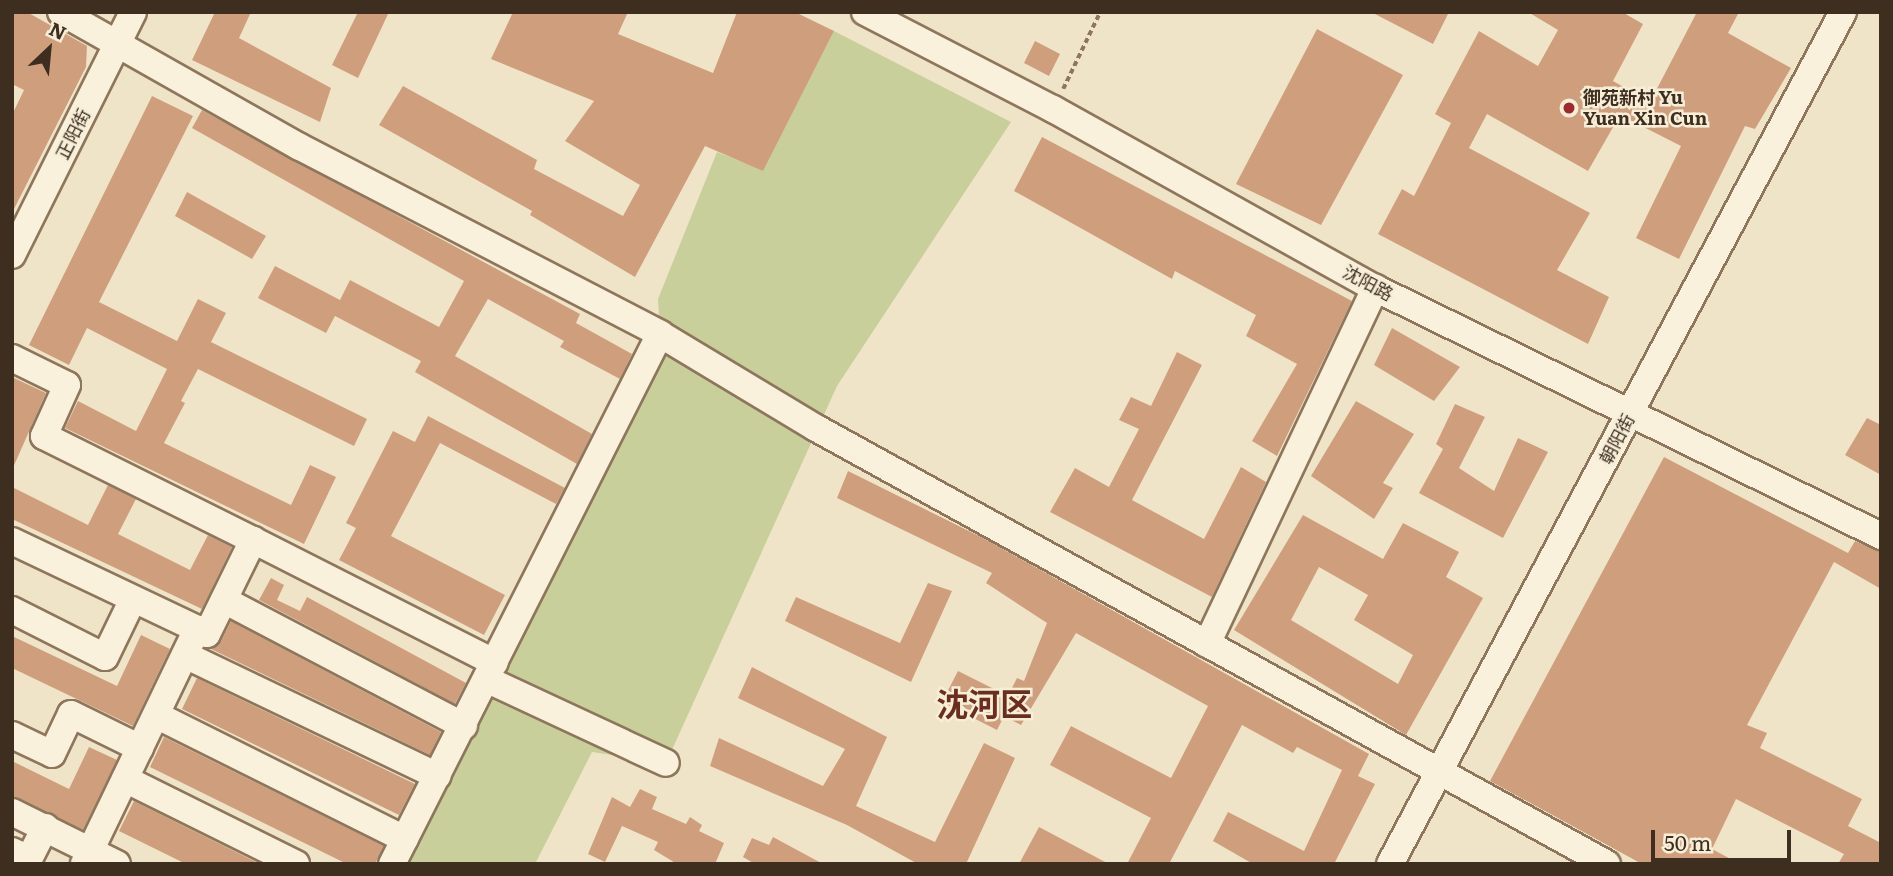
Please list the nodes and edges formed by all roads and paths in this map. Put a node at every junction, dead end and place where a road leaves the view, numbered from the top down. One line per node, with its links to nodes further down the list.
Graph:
1 (61, 12): 6 (street)
2 (133, 12): 6 (street, 正阳街)
3 (865, 12): 7 (street, 沈阳路)
4 (1100, 12): 7 (path)
5 (1843, 12): 12 (street, 朝阳街)
6 (117, 44): 8 (street, 正阳街); 10 (street)
7 (1053, 109): 9 (street, 沈阳路)
8 (12, 255)
9 (1376, 288): 12 (street, 沈阳路); 20 (street)
10 (660, 334): 20 (street); 22 (street)
11 (12, 358): 14 (street)
12 (1630, 415): 13 (street, 沈阳路); 28 (street, 朝阳街)
13 (1881, 536)
14 (253, 540): 17 (street); 22 (street)
15 (12, 541): 16 (street)
16 (132, 599): 18 (street); 19 (street)
17 (224, 600): 19 (street); 24 (street)
18 (12, 610)
19 (197, 629): 21 (street)
20 (1207, 644): 28 (street)
21 (185, 655): 23 (street); 29 (street)
22 (492, 672): 24 (street); 27 (street)
23 (156, 715): 26 (street); 33 (street)
24 (464, 726): 29 (street)
25 (12, 735): 26 (street)
26 (140, 748): 30 (street)
27 (666, 763)
28 (1439, 775): 39 (street, 朝阳街); 40 (street)
29 (438, 776): 33 (street)
30 (125, 779): 35 (street); 37 (street)
31 (12, 811): 32 (street)
32 (44, 828): 34 (street); 35 (street)
33 (405, 839): 38 (street)
34 (12, 851)
35 (88, 857): 36 (street)
36 (117, 864)
37 (296, 864)
38 (392, 864)
39 (1390, 864)
40 (1607, 864)

